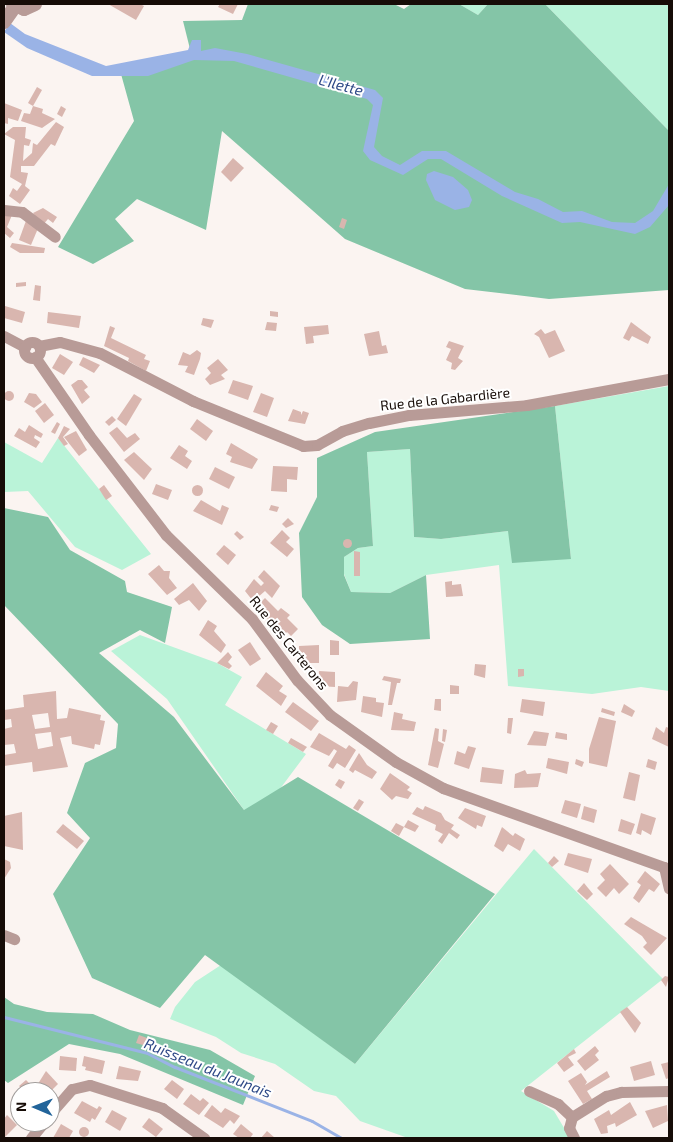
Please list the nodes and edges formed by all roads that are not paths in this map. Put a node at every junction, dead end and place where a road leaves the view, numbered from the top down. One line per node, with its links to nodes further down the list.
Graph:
1 (35, 4): 2 (street)
2 (14, 5): 3 (street)
3 (5, 21)
4 (4, 210): 5 (street)
5 (55, 237)
6 (4, 336): 7 (street, Rue des Carterons)
7 (37, 352): 8 (street, Rue de la Gabardière); 9 (street, Rue des Carterons)
8 (669, 379)
9 (667, 867): 10 (street, Rue des Carterons)
10 (669, 888)
11 (529, 1091): 14 (street)
12 (669, 1091): 14 (street)
13 (60, 1103): 15 (street)
14 (572, 1117): 16 (street)
15 (204, 1138)
16 (574, 1138)

